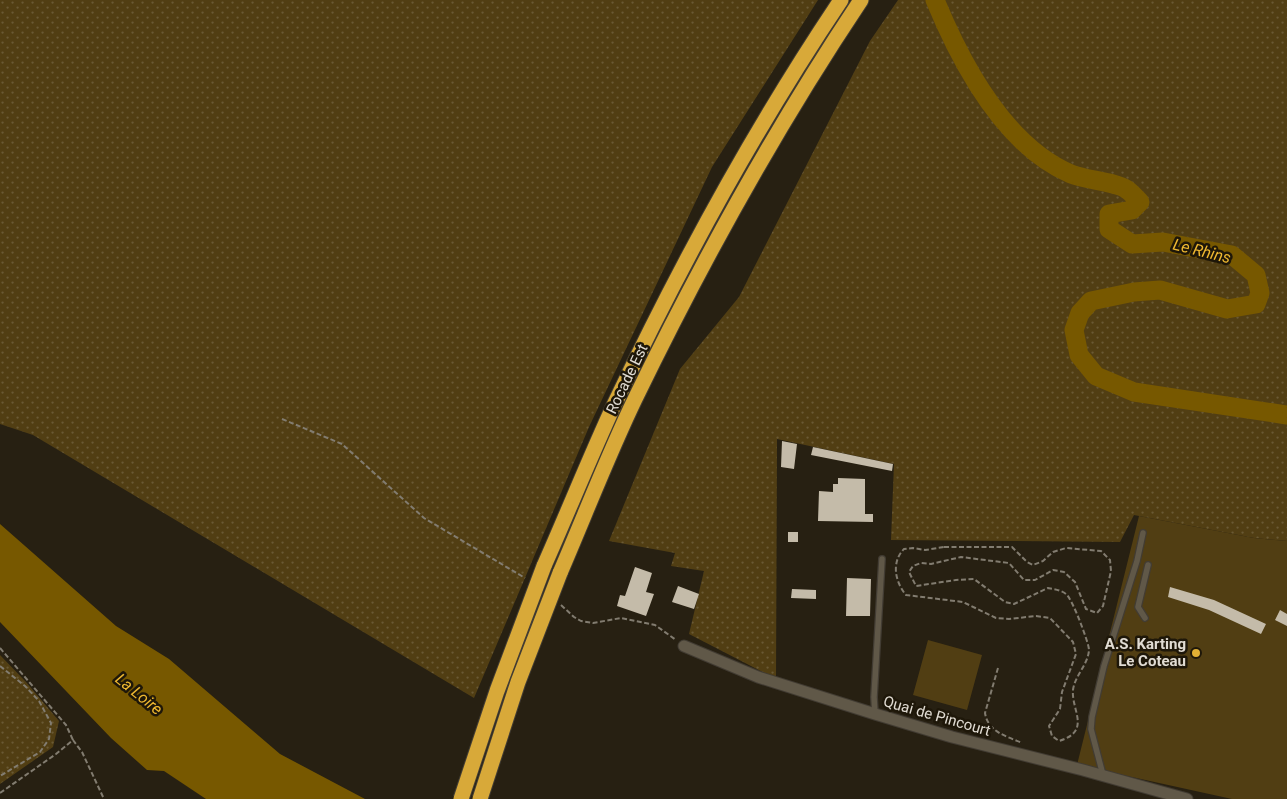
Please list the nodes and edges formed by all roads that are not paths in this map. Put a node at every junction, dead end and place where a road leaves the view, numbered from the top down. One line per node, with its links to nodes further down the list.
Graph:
1 (841, 0): 10 (highway, Rocade Est, bridge)
2 (861, 0): 11 (highway, Rocade Est, bridge)
3 (1144, 533): 9 (lane)
4 (882, 559): 8 (lane)
5 (1148, 565): 6 (lane)
6 (1145, 618)
7 (684, 646): 8 (street, Quai de Pincourt)
8 (875, 714): 9 (street, Quai de Pincourt)
9 (1103, 775): 12 (street, Quai de Pincourt)
10 (461, 799)
11 (480, 799)
12 (1187, 799)

